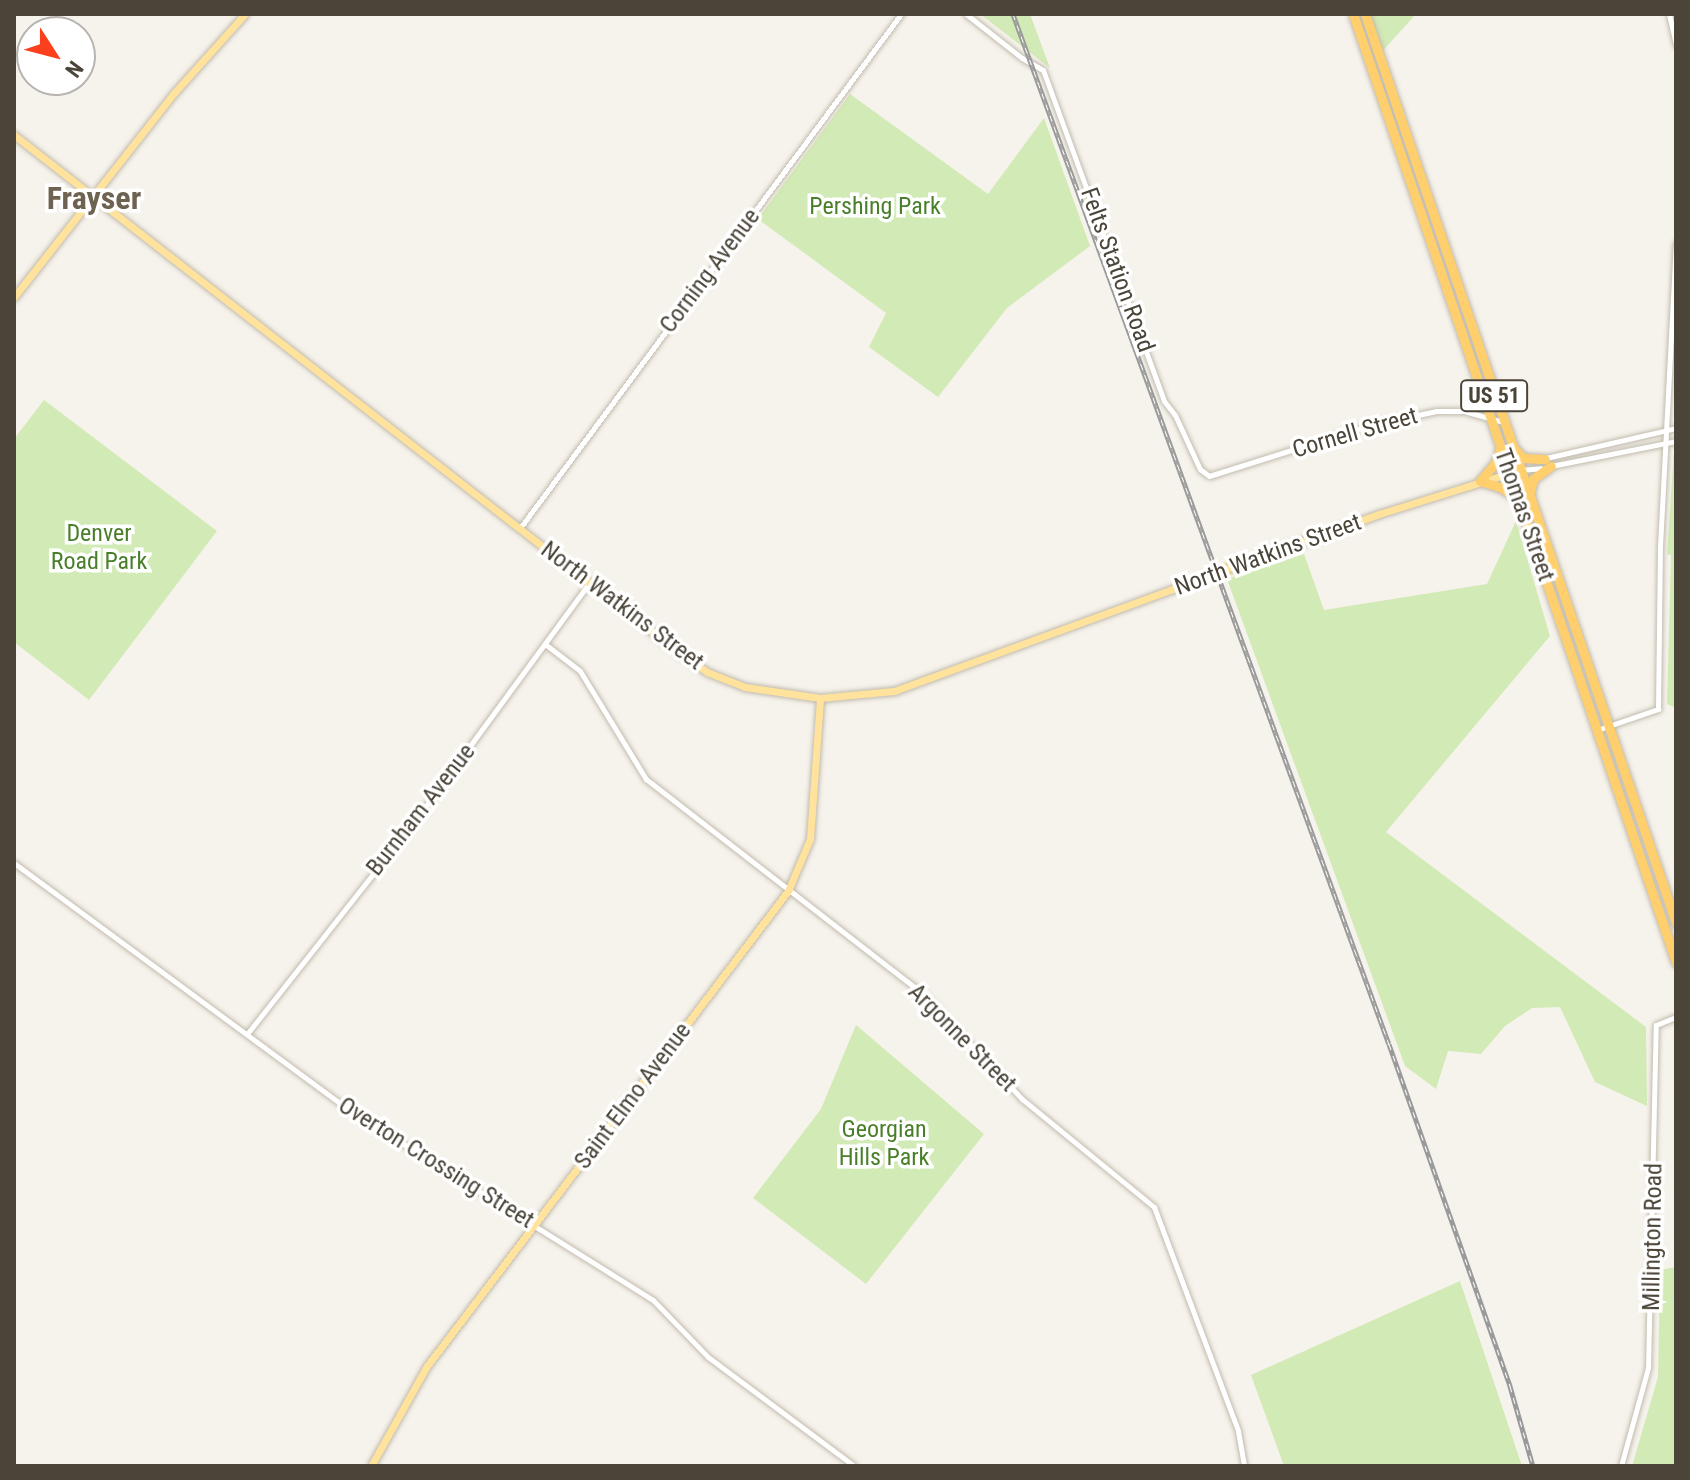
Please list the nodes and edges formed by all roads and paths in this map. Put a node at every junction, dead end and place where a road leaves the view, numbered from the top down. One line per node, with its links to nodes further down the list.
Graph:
1 (245, 14): 11 (main road)
2 (901, 14): 27 (street, Corning Avenue)
3 (966, 14): 23 (street, Felts Station Road)
4 (1353, 14): 9 (highway, Thomas Street / US 51)
5 (1365, 14): 8 (highway, Thomas Street / US 51)
6 (1669, 14): 7 (street)
7 (1676, 45)
8 (1386, 77): 9 (highway); 15 (highway, Thomas Street / US 51)
9 (1376, 82): 14 (highway, Thomas Street / US 51)
10 (14, 135): 11 (main road, North Watkins Street)
11 (94, 196): 13 (main road); 27 (main road, North Watkins Street)
12 (1676, 243): 17 (street)
13 (14, 297)
14 (1491, 420): 15 (street, Cornell Street); 20 (highway, Thomas Street / US 51); 23 (street, Cornell Street)
15 (1503, 422): 20 (highway, Thomas Street / US 51)
16 (1676, 428): 17 (street, North Watkins Street)
17 (1665, 429): 19 (street); 21 (street, North Watkins Street)
18 (1676, 441): 19 (street, North Watkins Street)
19 (1665, 443): 21 (street, North Watkins Street); 34 (street)
20 (1506, 445): 21 (highway); 22 (highway, Thomas Street / US 51); 24 (highway)
21 (1548, 462): 22 (street, North Watkins Street); 26 (highway)
22 (1514, 471): 24 (main road, North Watkins Street); 25 (highway, Thomas Street / US 51); 26 (highway, Thomas Street / US 51)
23 (1209, 476)
24 (1480, 481): 25 (highway); 33 (main road, North Watkins Street, bridge)
25 (1518, 499): 29 (highway, Thomas Street / US 51)
26 (1530, 500): 29 (highway, Thomas Street / US 51)
27 (520, 528): 28 (main road, North Watkins Street)
28 (589, 582): 30 (street, Burnham Avenue); 33 (main road, North Watkins Street)
29 (1571, 633): 31 (highway, Thomas Street / US 51); 32 (highway, Thomas Street / US 51)
30 (545, 644): 37 (street, Argonne Street); 41 (street, Burnham Avenue)
31 (1590, 672): 32 (highway); 34 (highway, Thomas Street / US 51)
32 (1579, 675): 35 (highway, Thomas Street / US 51)
33 (820, 698): 37 (main road, Saint Elmo Avenue)
34 (1609, 726): 35 (street); 38 (highway, Thomas Street / US 51)
35 (1596, 730): 39 (highway, Thomas Street / US 51)
36 (14, 863): 41 (street, Overton Crossing Street)
37 (788, 891): 42 (main road, Saint Elmo Avenue); 45 (street, Argonne Street)
38 (1676, 923)
39 (1676, 962)
40 (1676, 1017): 46 (street, Millington Road)
41 (247, 1034): 42 (street, Overton Crossing Street)
42 (535, 1225): 43 (main road, Saint Elmo Avenue); 44 (street, Overton Crossing Street)
43 (371, 1466)
44 (854, 1466)
45 (1244, 1466)
46 (1621, 1466)

